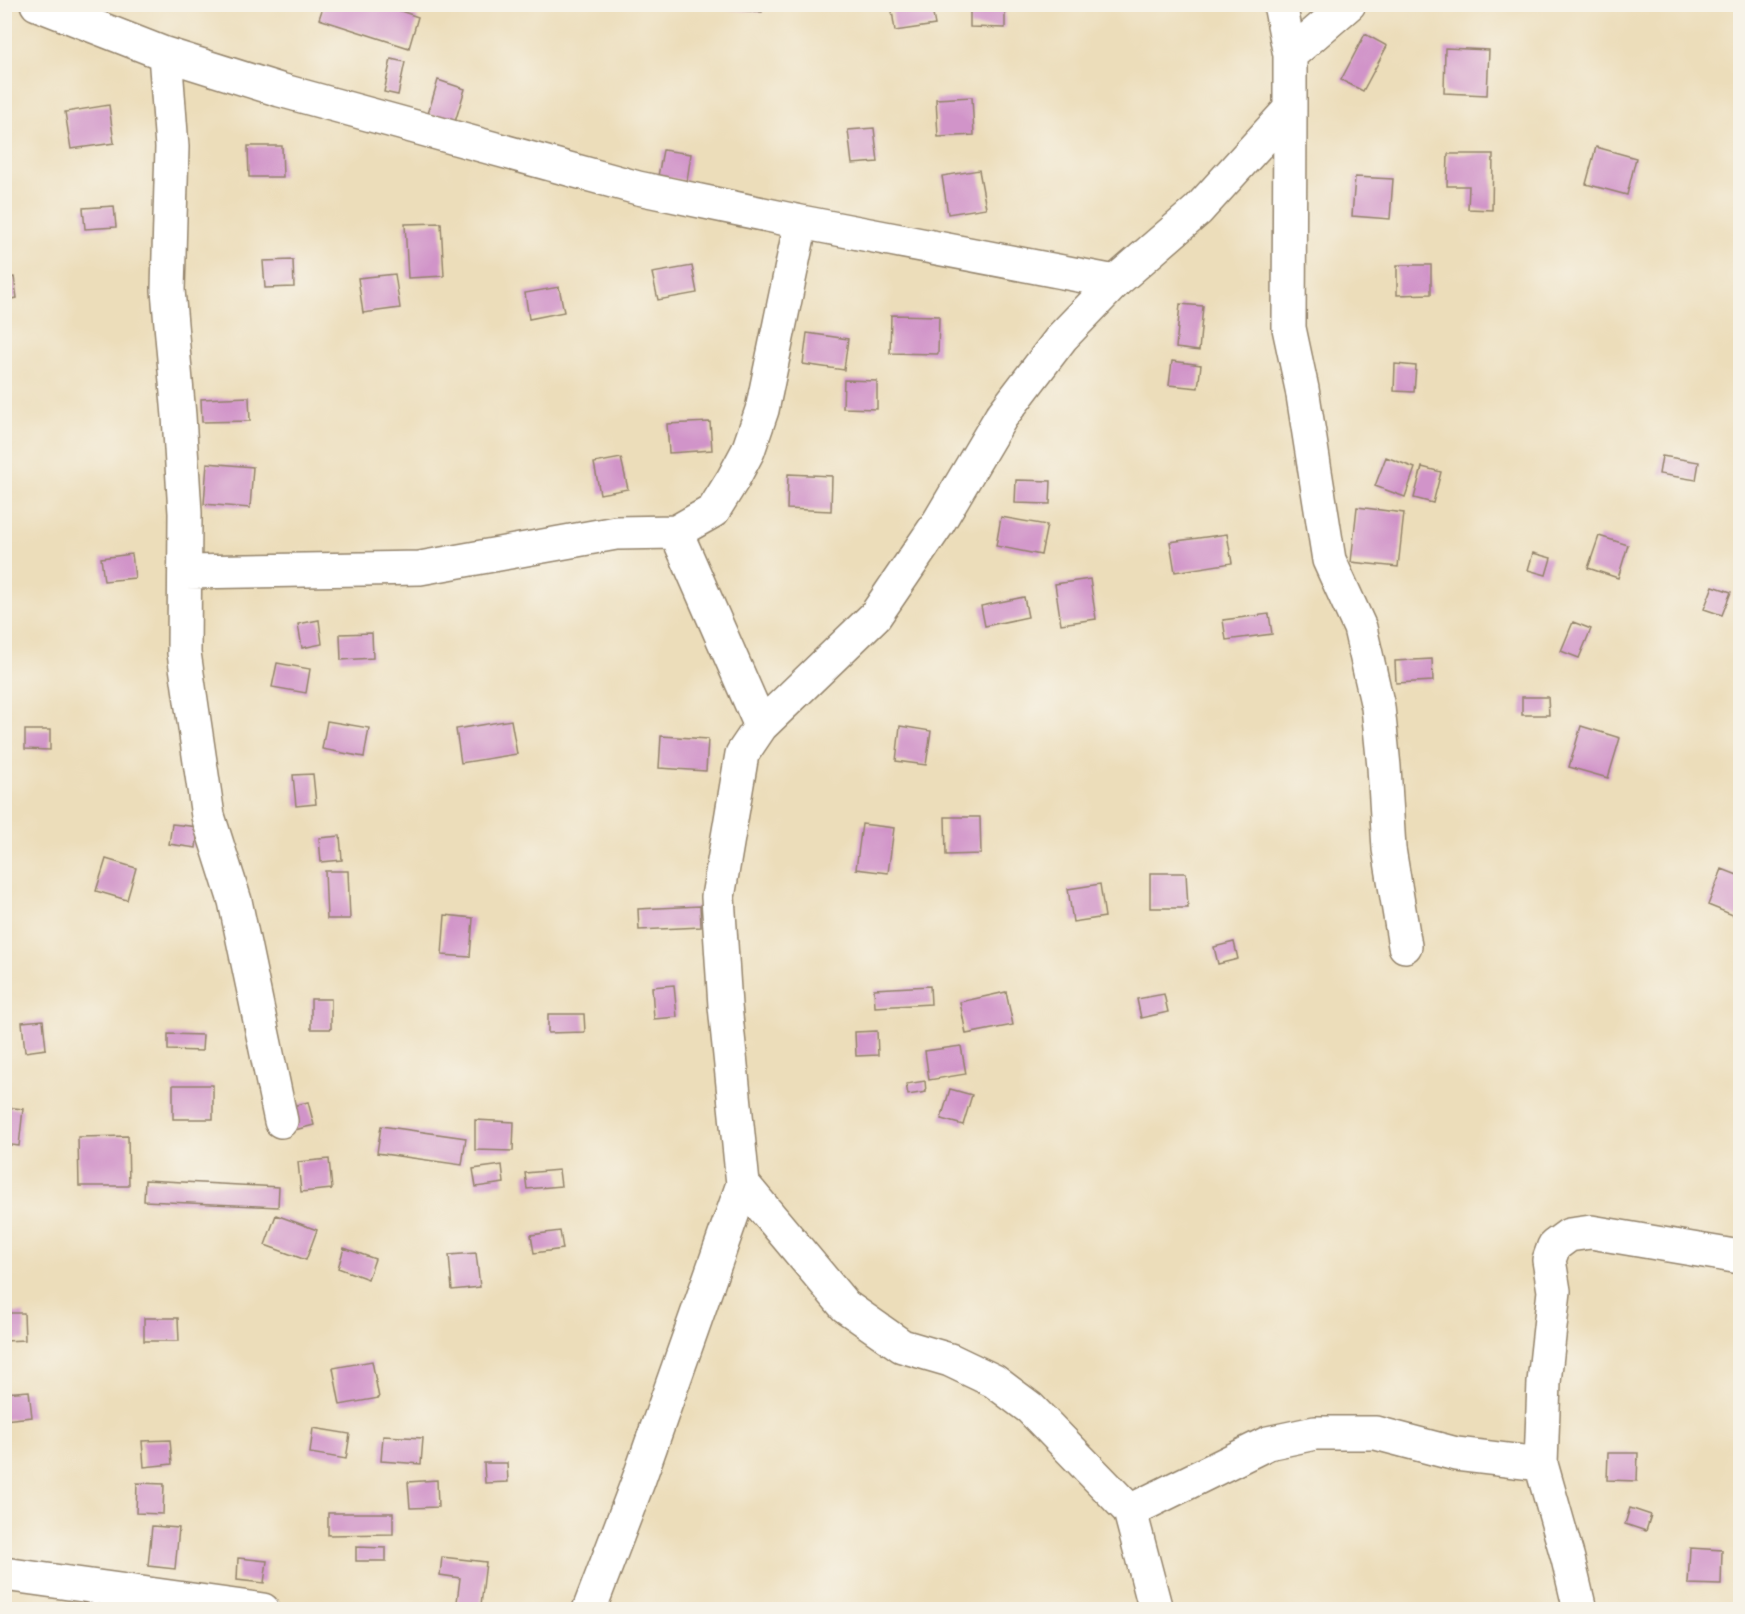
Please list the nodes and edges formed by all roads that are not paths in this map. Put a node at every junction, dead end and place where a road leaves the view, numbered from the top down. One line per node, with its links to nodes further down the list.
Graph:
1 (37, 4): 4 (street)
2 (1280, 4): 5 (street)
3 (1349, 4): 5 (street)
4 (165, 54): 7 (street); 10 (street)
5 (1290, 56): 6 (street)
6 (1290, 109): 8 (street); 12 (street)
7 (801, 222): 8 (street); 9 (street)
8 (1115, 282): 11 (street)
9 (676, 532): 10 (street); 11 (street)
10 (186, 572): 13 (street)
11 (761, 726): 14 (street)
12 (1405, 946)
13 (281, 1121)
14 (743, 1184): 17 (street); 21 (street)
15 (1740, 1257): 16 (street)
16 (1540, 1464): 17 (street); 23 (street)
17 (1130, 1510): 22 (street)
18 (4, 1574): 19 (street)
19 (174, 1604): 20 (street)
20 (263, 1610)
21 (589, 1610)
22 (1156, 1610)
23 (1580, 1610)

